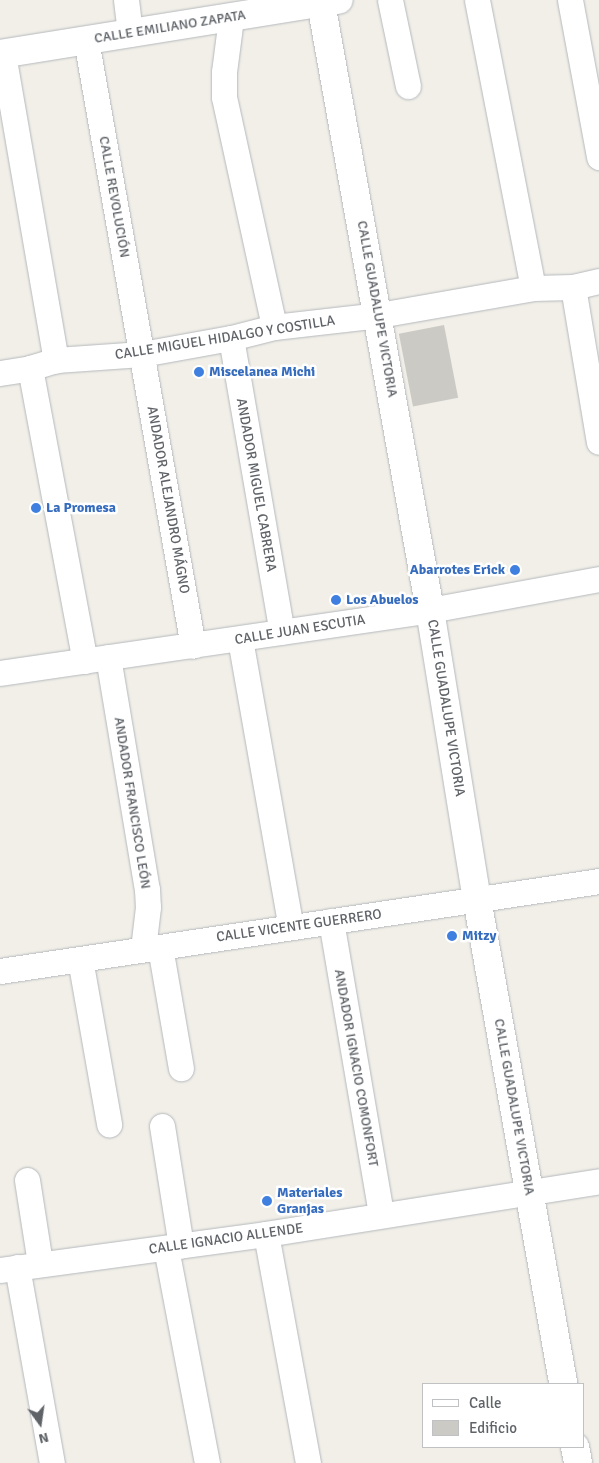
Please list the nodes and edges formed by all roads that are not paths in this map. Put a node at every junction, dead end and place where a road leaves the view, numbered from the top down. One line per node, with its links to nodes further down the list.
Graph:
1 (126, 0): 8 (street)
2 (390, 0): 11 (street)
3 (477, 0): 15 (street)
4 (570, 0): 12 (street)
5 (330, 2): 6 (street, CALLE EMILIANO ZAPATA); 16 (street, CALLE GUADALUPE VICTORIA)
6 (294, 4): 7 (street, CALLE EMILIANO ZAPATA)
7 (231, 18): 8 (street, CALLE EMILIANO ZAPATA); 17 (street)
8 (130, 34): 9 (street, CALLE EMILIANO ZAPATA)
9 (86, 40): 10 (street, CALLE EMILIANO ZAPATA); 19 (street, CALLE REVOLUCIÓN)
10 (1, 54): 20 (street)
11 (408, 86)
12 (599, 157)
13 (599, 280): 14 (street, CALLE MIGUEL HIDALGO Y COSTILLA)
14 (573, 287): 15 (street, CALLE MIGUEL HIDALGO Y COSTILLA); 23 (street)
15 (533, 288): 16 (street, CALLE MIGUEL HIDALGO Y COSTILLA)
16 (378, 315): 17 (street, CALLE MIGUEL HIDALGO Y COSTILLA); 25 (street, CALLE GUADALUPE VICTORIA)
17 (274, 327): 18 (street, CALLE MIGUEL HIDALGO Y COSTILLA)
18 (231, 338): 19 (street, CALLE MIGUEL HIDALGO Y COSTILLA); 26 (street, ANDADOR MIGUEL CABRERA)
19 (142, 354): 20 (street, CALLE MIGUEL HIDALGO Y COSTILLA); 28 (street, ANDADOR ALEJANDRO MÁGNO)
20 (56, 360): 21 (street, CALLE MIGUEL HIDALGO Y COSTILLA)
21 (30, 368): 22 (street, CALLE MIGUEL HIDALGO Y COSTILLA); 29 (street, ANDADOR FRANCISCO LEÓN)
22 (0, 373)
23 (599, 442)
24 (599, 579): 25 (street, CALLE JUAN ESCUTIA)
25 (430, 610): 26 (street, CALLE JUAN ESCUTIA); 32 (street, CALLE GUADALUPE VICTORIA)
26 (282, 632): 27 (street, CALLE JUAN ESCUTIA)
27 (240, 639): 28 (street, CALLE JUAN ESCUTIA); 34 (street)
28 (193, 646): 29 (street, CALLE JUAN ESCUTIA)
29 (96, 659): 30 (street, CALLE JUAN ESCUTIA); 35 (street, ANDADOR FRANCISCO LEÓN)
30 (0, 673)
31 (599, 883): 32 (street, CALLE VICENTE GUERRERO)
32 (477, 900): 33 (street, CALLE VICENTE GUERRERO); 43 (street, CALLE GUADALUPE VICTORIA)
33 (330, 921): 34 (street, CALLE VICENTE GUERRERO); 44 (street, ANDADOR IGNACIO COMONFORT)
34 (292, 927): 35 (street, CALLE VICENTE GUERRERO)
35 (152, 948): 36 (street, CALLE VICENTE GUERRERO); 38 (street, ANDADOR FRANCISCO LEÓN)
36 (80, 959): 37 (street, CALLE VICENTE GUERRERO); 39 (street)
37 (0, 971)
38 (181, 1068)
39 (110, 1124)
40 (162, 1126): 46 (street)
41 (27, 1180): 47 (street)
42 (599, 1181): 43 (street, CALLE IGNACIO ALLENDE)
43 (529, 1192): 44 (street, CALLE IGNACIO ALLENDE); 48 (street, CALLE GUADALUPE VICTORIA)
44 (380, 1215): 45 (street, CALLE IGNACIO ALLENDE)
45 (266, 1234): 46 (street, CALLE IGNACIO ALLENDE); 52 (street)
46 (174, 1247): 47 (street, CALLE IGNACIO ALLENDE); 51 (street)
47 (19, 1267): 50 (street)
48 (563, 1383)
49 (575, 1448): 53 (street)
50 (52, 1463)
51 (207, 1463)
52 (308, 1463)
53 (578, 1463)

